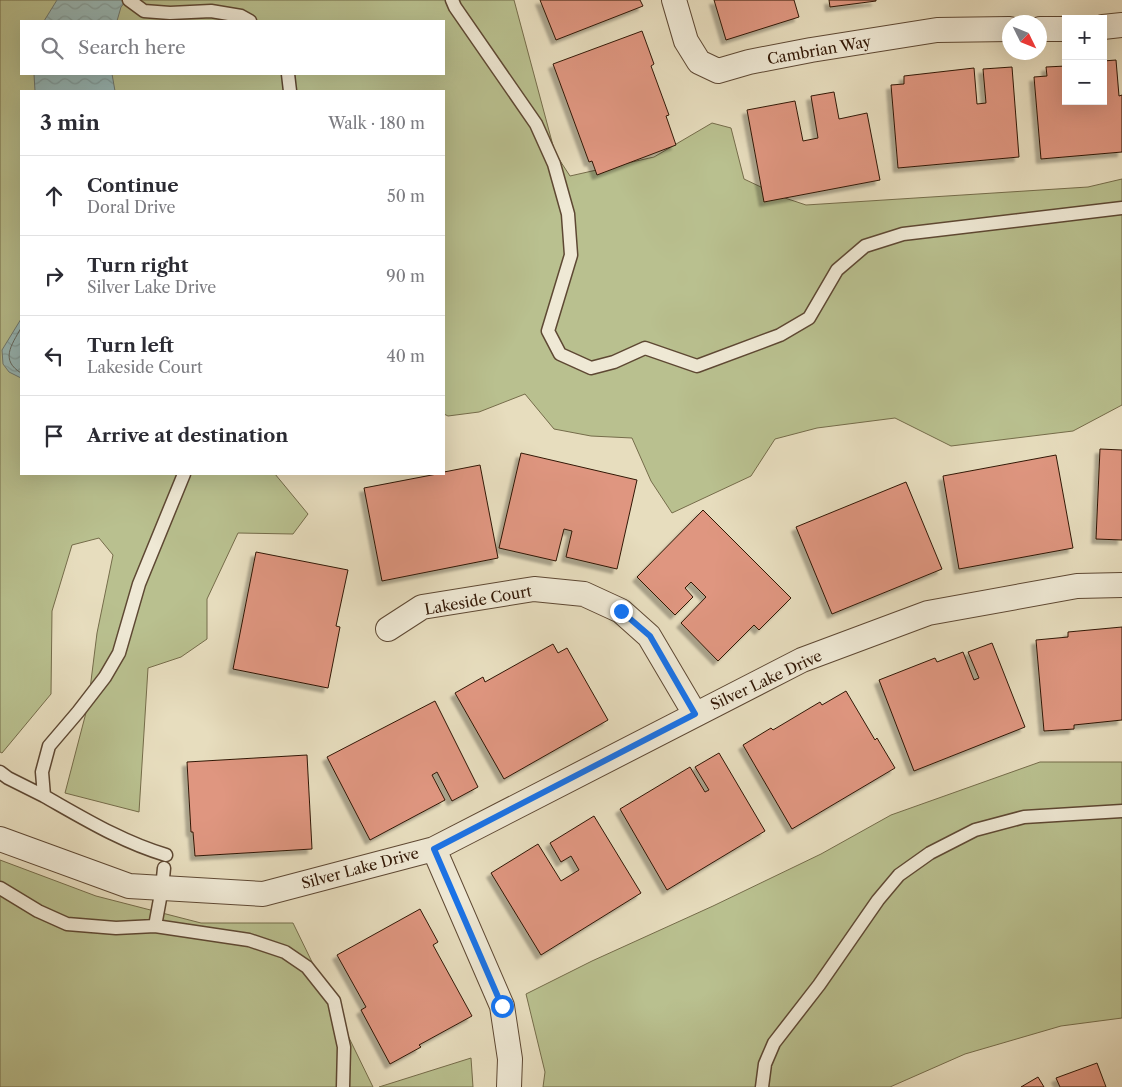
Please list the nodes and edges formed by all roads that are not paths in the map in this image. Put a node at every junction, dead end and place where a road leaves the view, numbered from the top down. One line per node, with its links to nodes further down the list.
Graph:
1 (129, 0): 4 (lane)
2 (452, 0): 12 (lane)
3 (674, 0): 7 (street, Cambrian Way)
4 (248, 20)
5 (1122, 24): 6 (street)
6 (1107, 27)
7 (1002, 29)
8 (1047, 29): 9 (street)
9 (1062, 29)
10 (288, 75): 11 (lane)
11 (290, 90)
12 (1122, 208)
13 (184, 475): 18 (lane)
14 (1122, 585): 16 (street, Silver Lake Drive)
15 (388, 629): 16 (street, Lakeside Court)
16 (695, 714): 21 (street, Silver Lake Drive)
17 (0, 772): 18 (lane)
18 (44, 796): 22 (lane)
19 (1122, 811): 28 (lane)
20 (0, 839): 23 (street, Silver Lake Drive)
21 (434, 849): 23 (street, Silver Lake Drive); 27 (street)
22 (166, 855)
23 (163, 878): 25 (lane)
24 (0, 888): 25 (lane)
25 (155, 926): 26 (lane)
26 (342, 1087)
27 (509, 1087)
28 (762, 1087)

